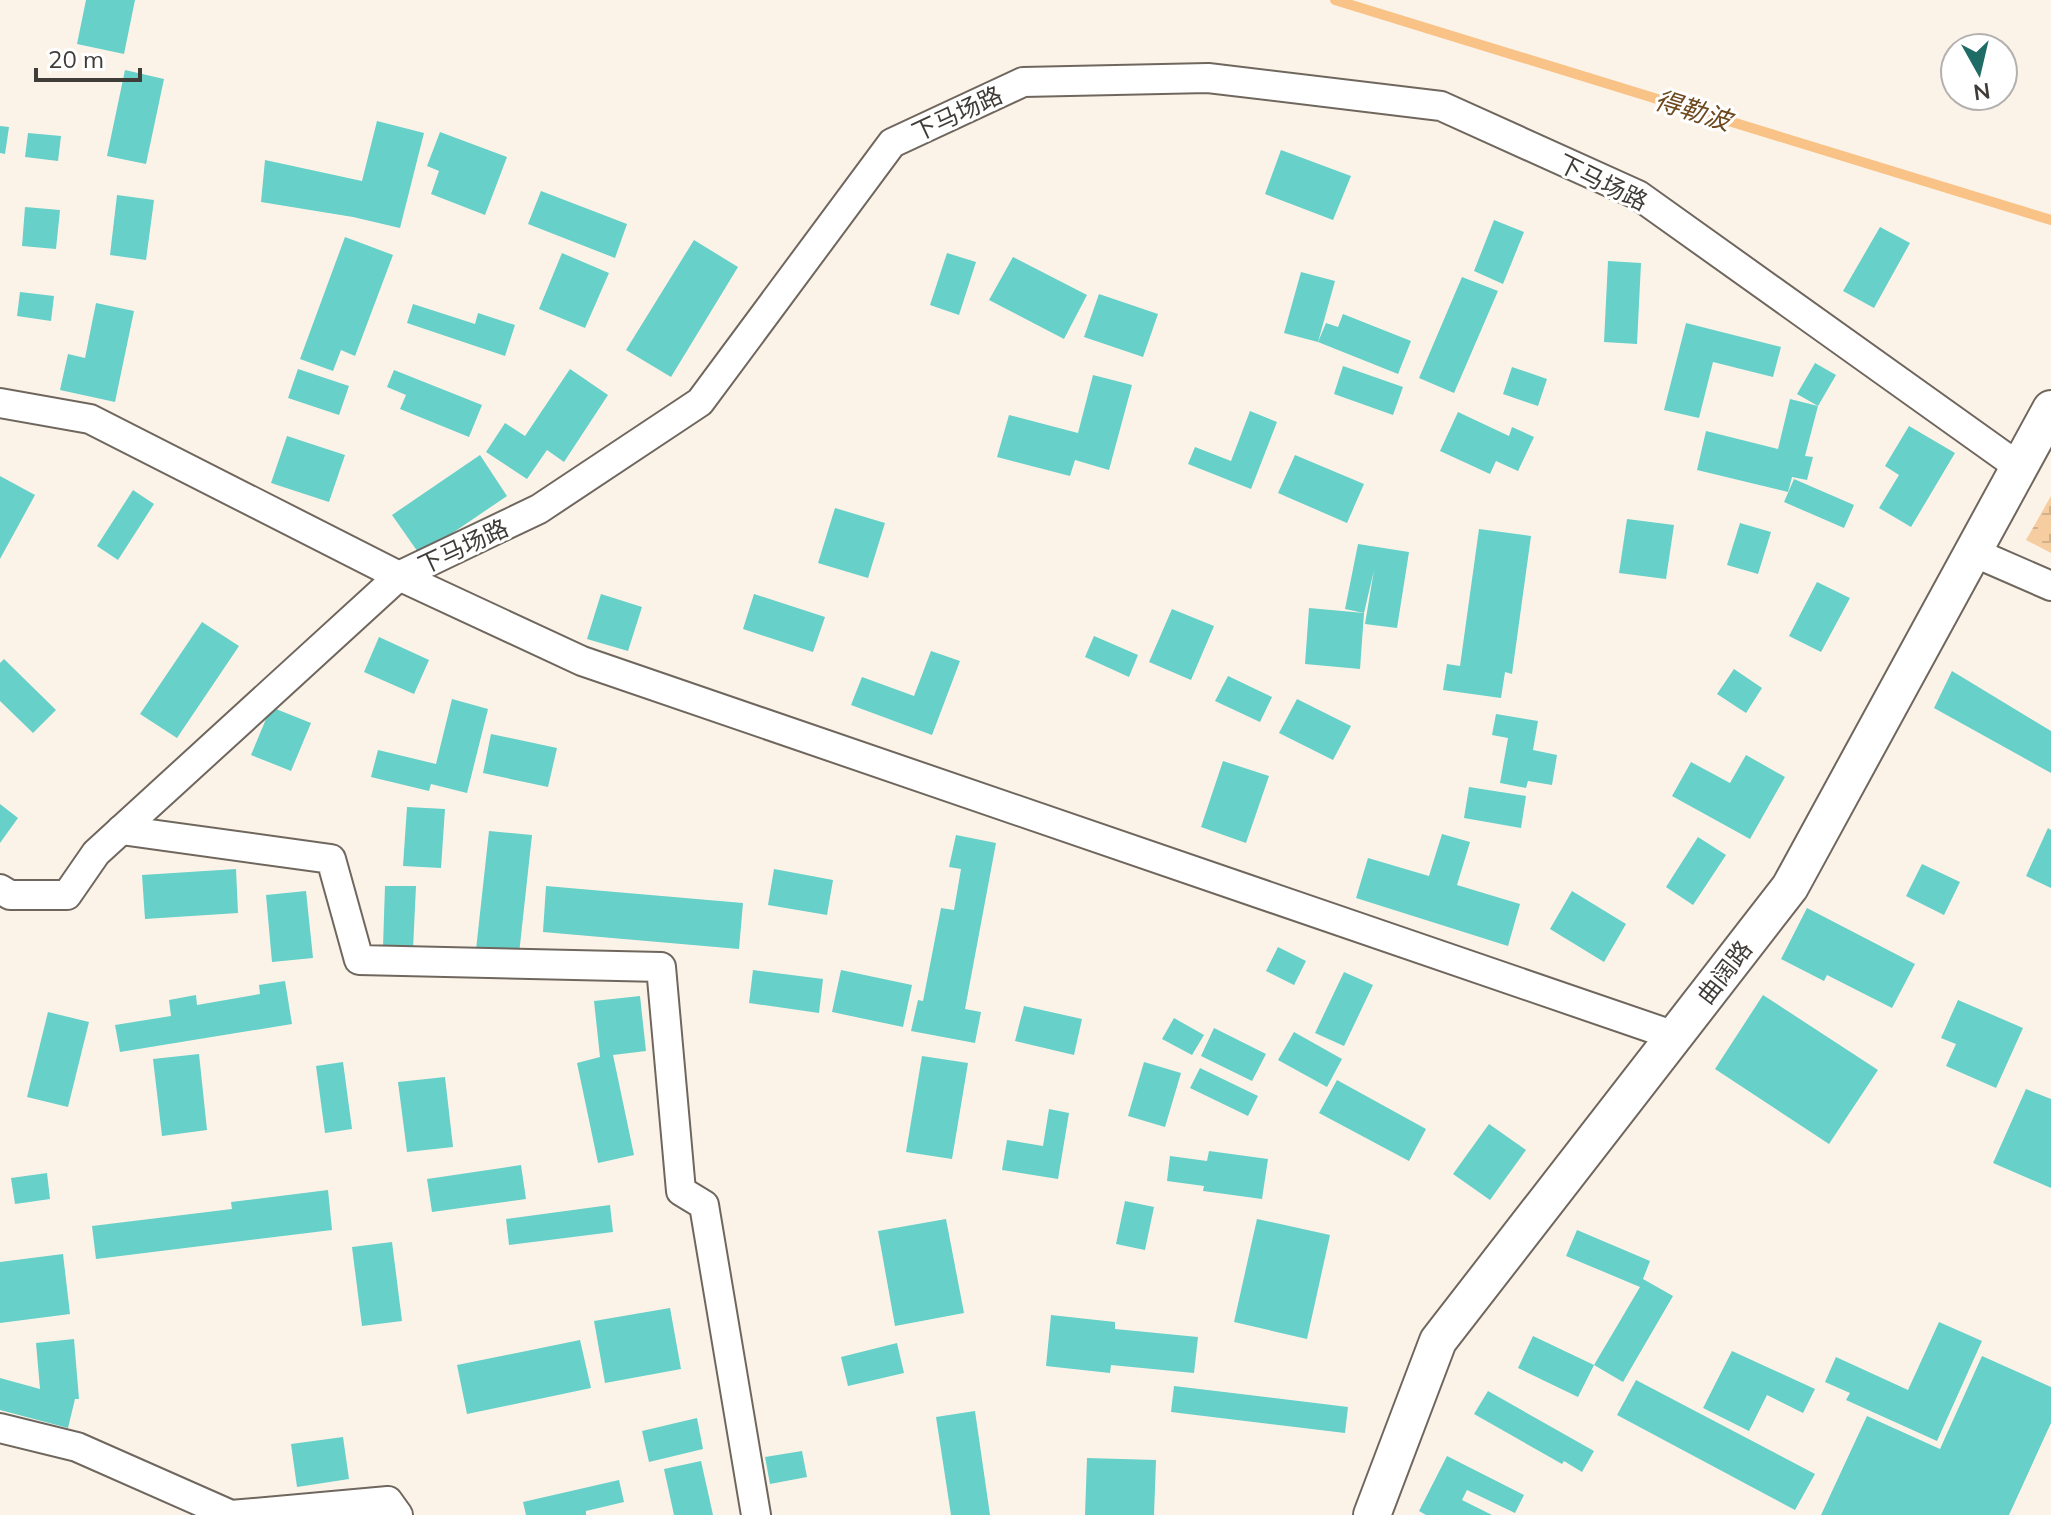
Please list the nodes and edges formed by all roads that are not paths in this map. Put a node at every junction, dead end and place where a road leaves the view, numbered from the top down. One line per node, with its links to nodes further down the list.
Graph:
1 (0, 403): 5 (street)
2 (2051, 409): 3 (street, 曲阔路)
3 (2019, 467): 4 (street, 曲阔路); 5 (street, 下马场路)
4 (1973, 552): 6 (street); 9 (street, 曲阔路)
5 (399, 576): 7 (street, 下马场路); 9 (street)
6 (2051, 586)
7 (121, 830): 8 (street, 下马场路); 12 (street)
8 (0, 889)
9 (1675, 1036): 13 (street, 曲阔路)
10 (0, 1428): 11 (street)
11 (398, 1515)
12 (756, 1515)
13 (1372, 1515)

